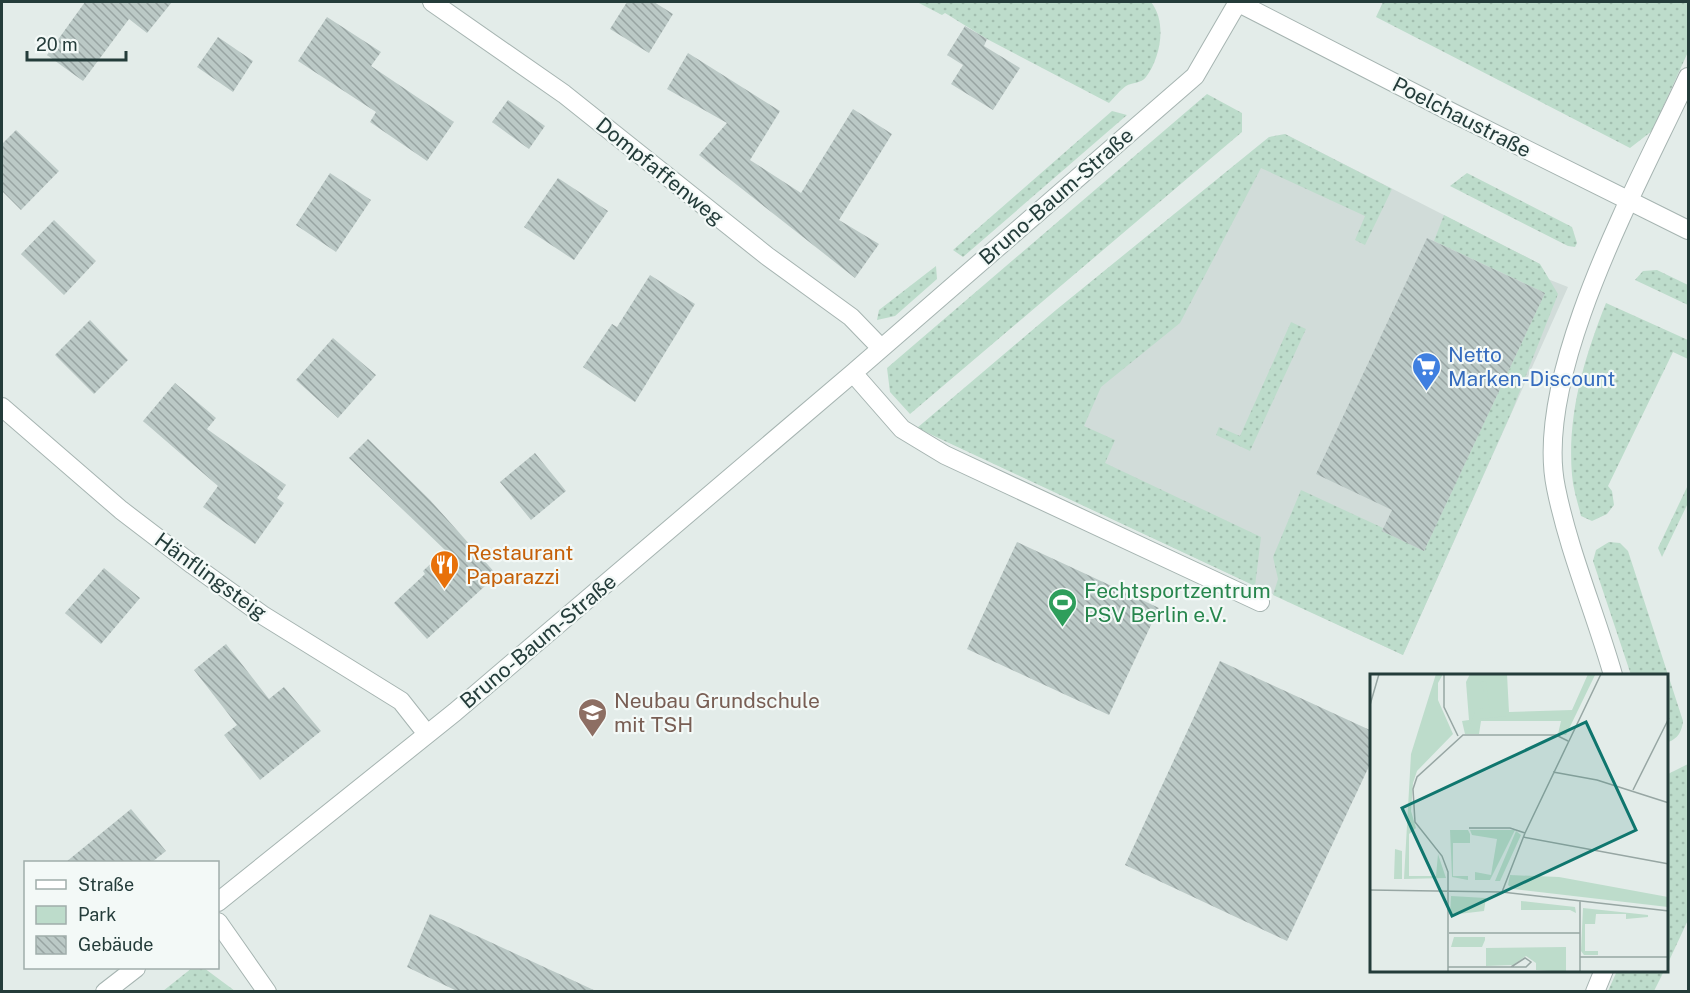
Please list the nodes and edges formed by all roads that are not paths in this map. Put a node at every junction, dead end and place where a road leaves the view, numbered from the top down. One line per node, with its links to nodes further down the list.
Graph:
1 (432, 2): 6 (street, Dompfaffenweg)
2 (1237, 2): 4 (street, Poelchaustraße); 6 (street, Bruno-Baum-Straße)
3 (1689, 77): 4 (street)
4 (1631, 202): 5 (street, Poelchaustraße); 10 (street)
5 (1689, 230)
6 (881, 348): 7 (street, Bruno-Baum-Straße)
7 (853, 373): 9 (street); 11 (street, Bruno-Baum-Straße)
8 (2, 407): 11 (street, Hänflingsteig)
9 (1260, 602)
10 (1613, 674)
11 (427, 734): 12 (street, Bruno-Baum-Straße)
12 (219, 901)
13 (219, 923): 17 (street)
14 (135, 969): 16 (street)
15 (1603, 972): 18 (street)
16 (105, 992)
17 (267, 992)
18 (1595, 992)

